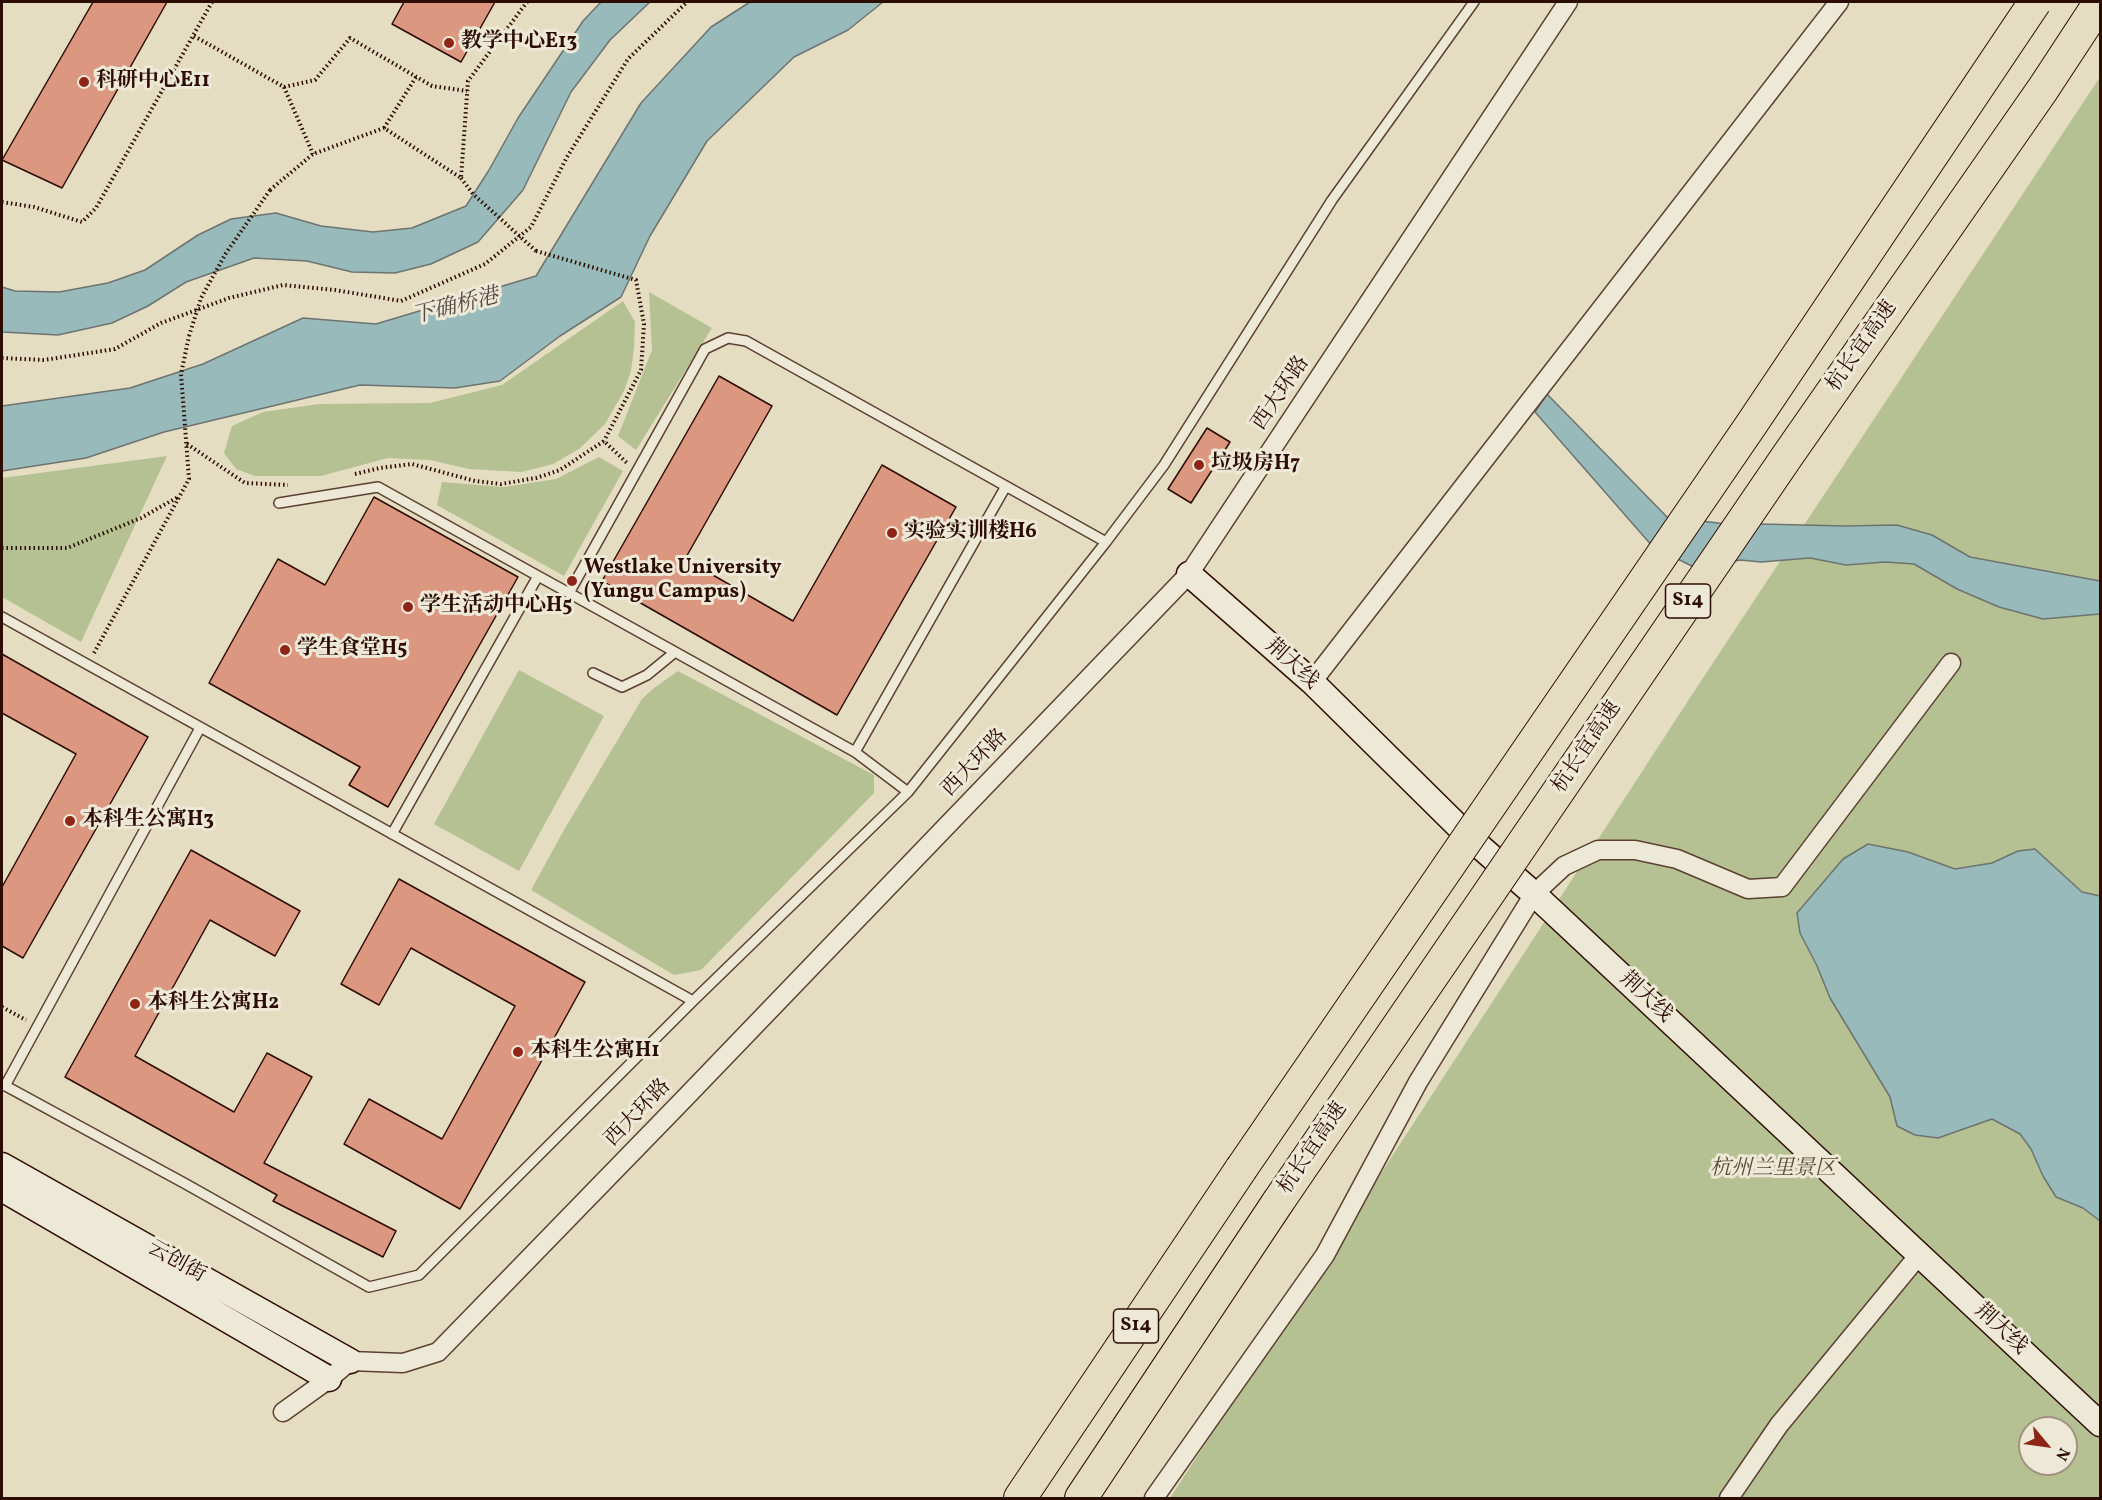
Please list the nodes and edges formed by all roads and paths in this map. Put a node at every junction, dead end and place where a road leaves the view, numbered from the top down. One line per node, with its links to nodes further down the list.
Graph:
1 (212, 2): 9 (path)
2 (526, 2): 12 (path)
3 (687, 2): 17 (path)
4 (1474, 2): 26 (lane)
5 (1568, 2): 28 (street, 西大环路)
6 (1839, 2): 36 (street)
7 (2035, 2): 53 (highway, S14, bridge)
8 (2100, 2): 54 (highway, 杭长宜高速 / S14, bridge)
9 (194, 36): 11 (path); 16 (path)
10 (416, 77): 11 (path); 12 (path); 13 (path)
11 (284, 87): 14 (path)
12 (467, 91): 15 (path)
13 (384, 128): 14 (path); 15 (path)
14 (313, 154): 19 (path, bridge)
15 (460, 178): 18 (path, bridge)
16 (2, 202)
17 (2, 358)
18 (604, 441): 20 (path); 21 (path)
19 (187, 444): 22 (path); 24 (path)
20 (637, 472): 23 (lane); 30 (lane)
21 (346, 477)
22 (292, 486)
23 (1006, 486): 26 (lane); 38 (lane)
24 (180, 496): 27 (path); 34 (path)
25 (279, 503): 29 (lane)
26 (1106, 542): 39 (lane)
27 (2, 548)
28 (1189, 574): 36 (street, 荆大线); 49 (street, 西大环路)
29 (538, 576): 30 (lane); 40 (lane)
30 (569, 593): 32 (lane)
31 (2, 617): 34 (lane)
32 (675, 652): 35 (lane); 38 (lane)
33 (1951, 663): 41 (street)
34 (88, 665): 37 (lane)
35 (593, 673)
36 (1312, 682): 41 (street, 荆大线)
37 (200, 728): 40 (lane); 44 (lane)
38 (855, 752): 39 (lane)
39 (908, 792): 42 (lane)
40 (392, 834): 42 (lane)
41 (1534, 894): 48 (street, 荆大线); 55 (street)
42 (693, 1000): 45 (lane)
43 (2, 1007): 44 (path)
44 (38, 1027): 45 (lane)
45 (3, 1085)
46 (2, 1165): 49 (street, 云创街)
47 (2, 1189): 50 (street, 云创街)
48 (1920, 1254): 52 (street, 荆大线); 56 (street)
49 (350, 1361): 50 (street)
50 (329, 1379): 51 (street)
51 (283, 1412)
52 (2100, 1424)
53 (1023, 1493)
54 (1080, 1498)
55 (1154, 1498)
56 (1729, 1498)

